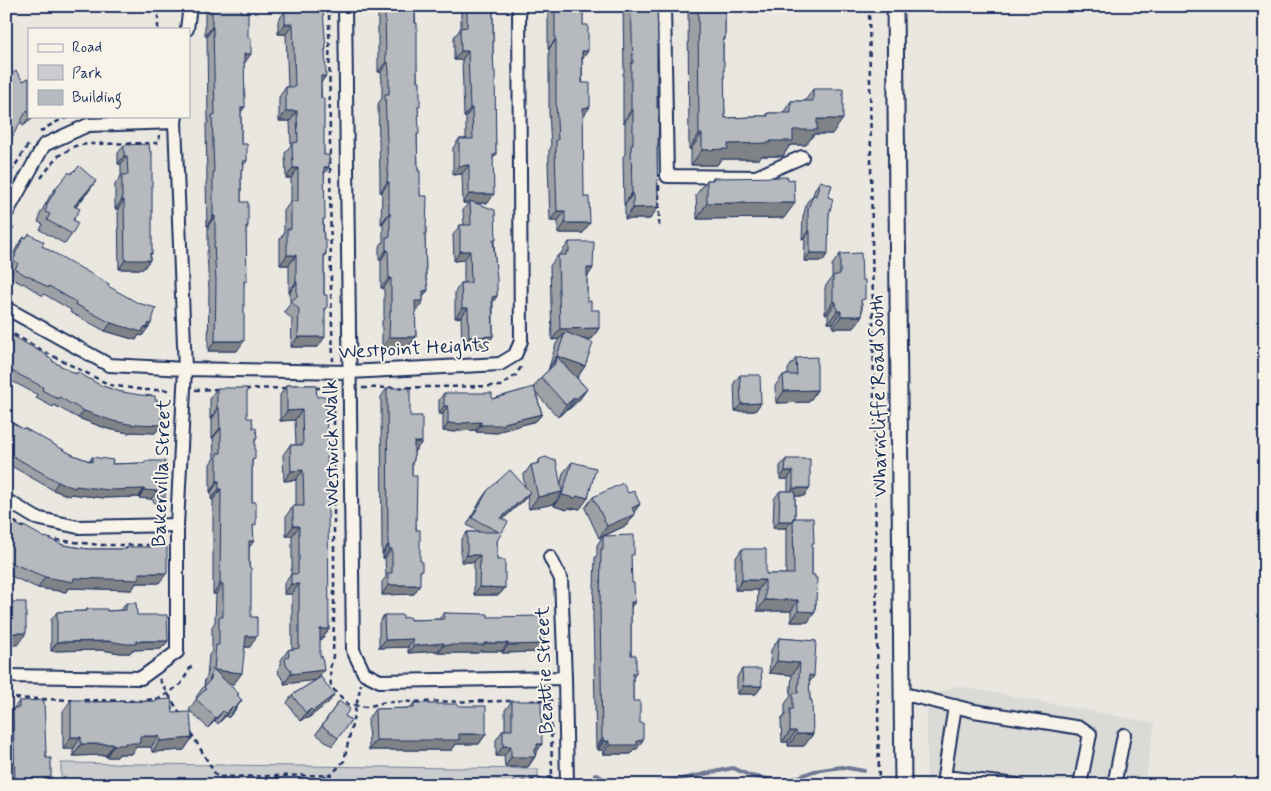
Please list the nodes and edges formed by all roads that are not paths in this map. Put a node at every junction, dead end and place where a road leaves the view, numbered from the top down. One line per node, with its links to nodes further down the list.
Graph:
1 (190, 6): 6 (street)
2 (345, 6): 12 (street, Westwick Walk)
3 (519, 6): 12 (street, Westpoint Heights)
4 (664, 6): 8 (street)
5 (896, 6): 18 (main road, Wharncliffe Road South)
6 (187, 28)
7 (175, 119): 9 (street); 11 (street, Bakervilla Street)
8 (802, 157)
9 (10, 219)
10 (6, 308): 11 (street, Westpoint Heights)
11 (185, 369): 12 (street, Westpoint Heights); 14 (street, Bakervilla Street)
12 (350, 372): 17 (street, Westwick Walk)
13 (6, 500): 14 (street)
14 (177, 525): 16 (street, Bakervilla Street)
15 (550, 557): 17 (street, Beattie Street)
16 (6, 676)
17 (565, 678): 21 (street, Beattie Street)
18 (902, 695): 19 (street); 22 (main road, Wharncliffe Road South)
19 (955, 706): 23 (street); 24 (street)
20 (1124, 735): 25 (street)
21 (567, 780)
22 (903, 785)
23 (1018, 785)
24 (1080, 785)
25 (1114, 785)

